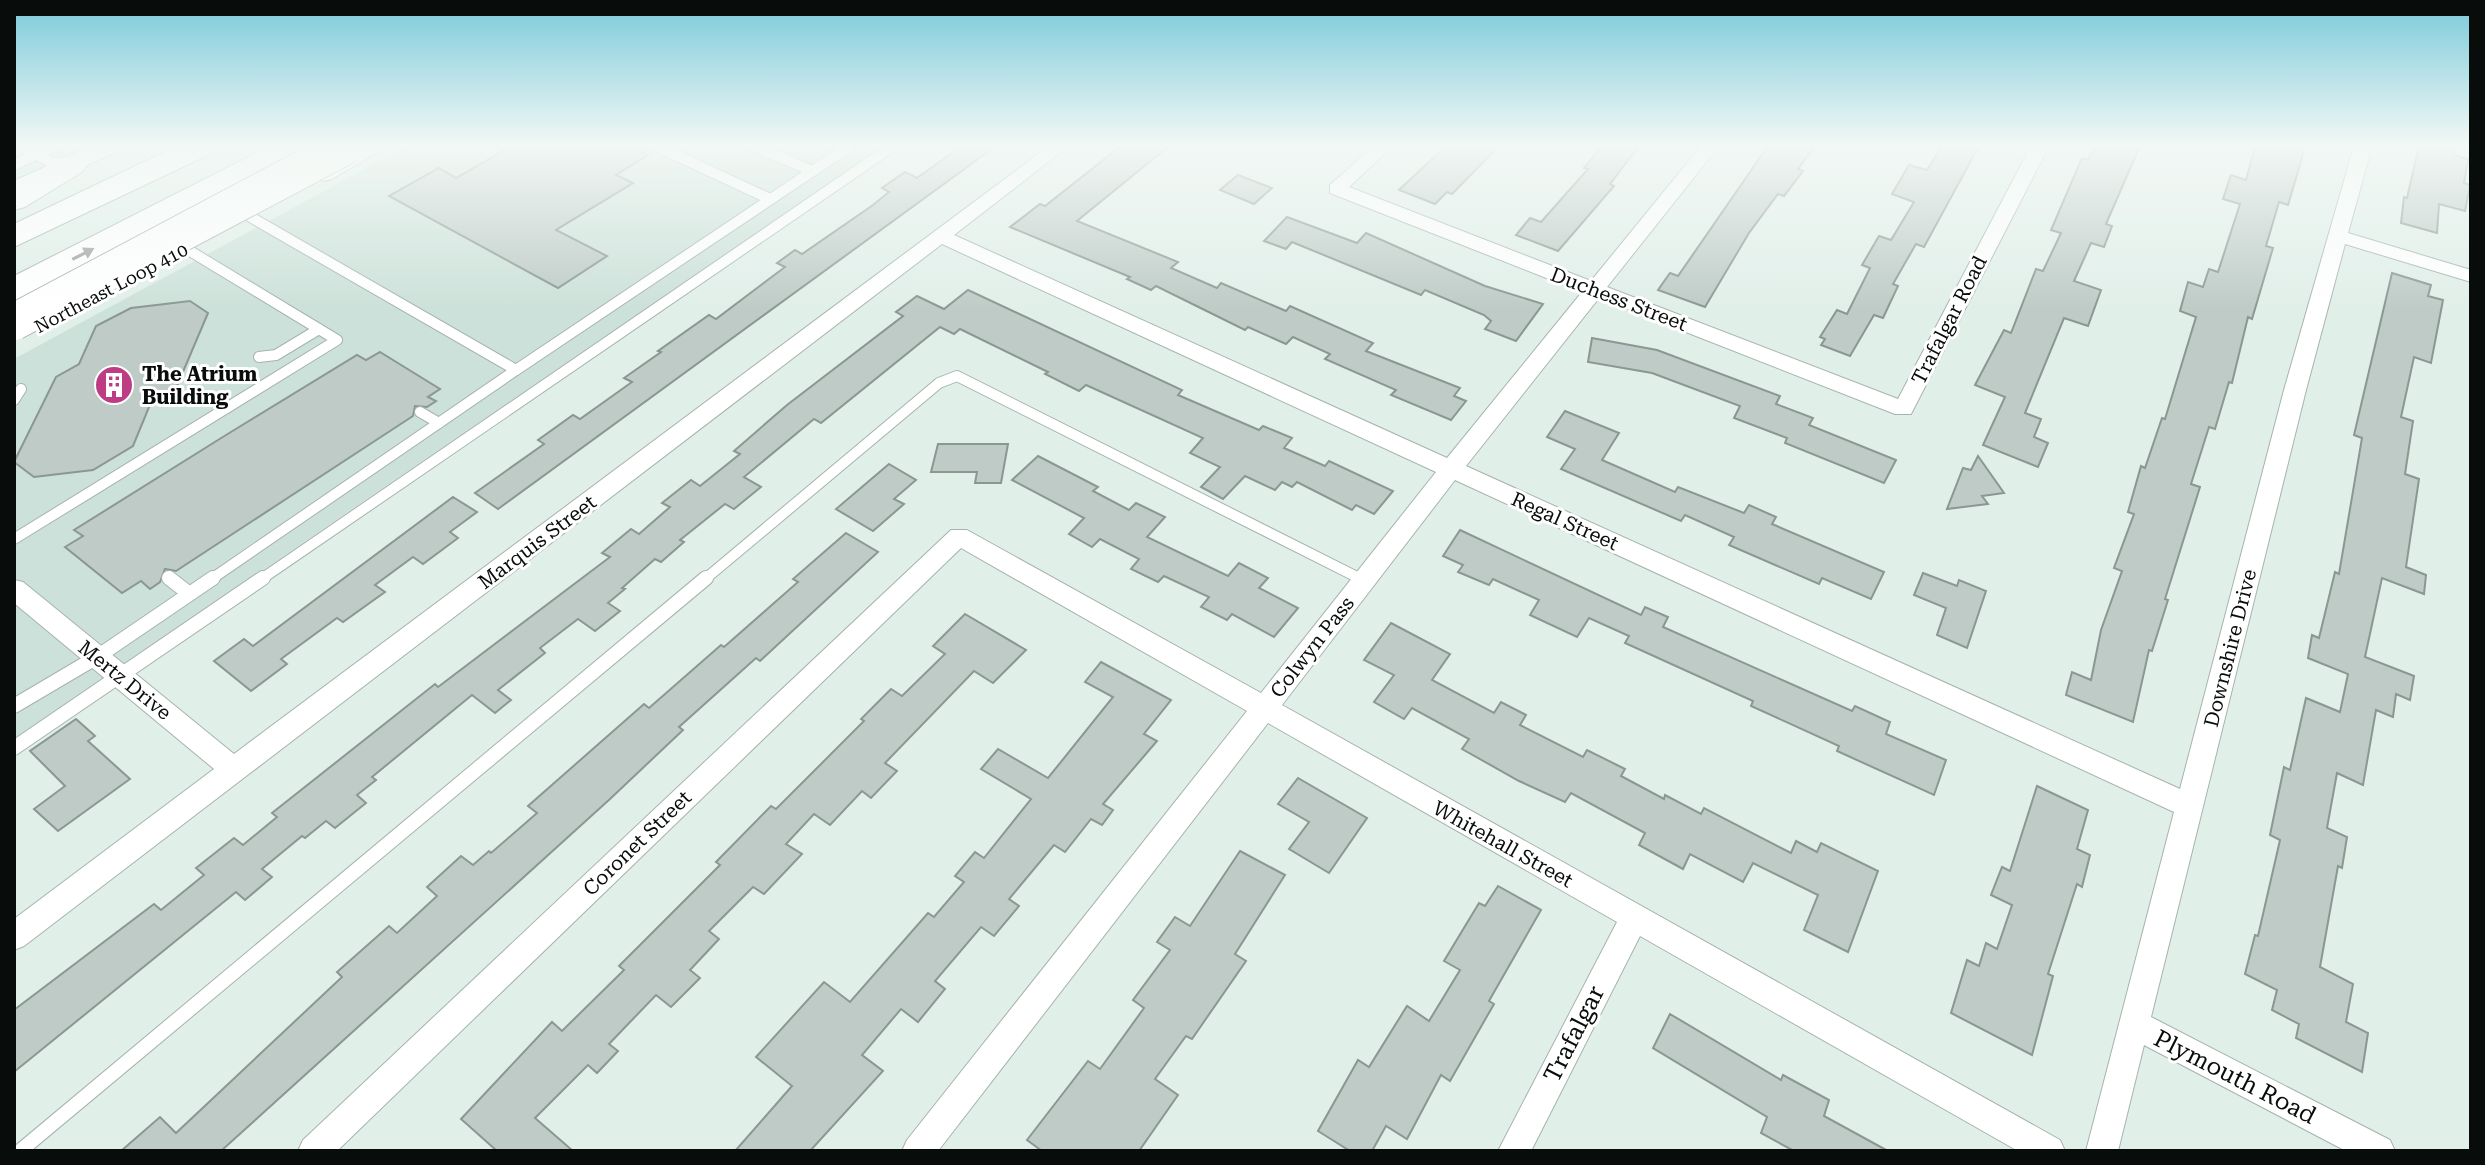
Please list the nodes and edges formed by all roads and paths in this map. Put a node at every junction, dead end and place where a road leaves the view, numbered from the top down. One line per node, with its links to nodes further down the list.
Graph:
1 (89, 200): 16 (highway)
2 (188, 200): 19 (highway, one-way to 2)
3 (250, 200): 21 (highway)
4 (254, 200): 22 (highway, bridge)
5 (271, 200): 13 (main road, Northeast Loop 410)
6 (768, 200): 26 (lane)
7 (814, 200): 40 (lane)
8 (988, 200): 14 (street, Marquis Street)
9 (1365, 200): 20 (street, Duchess Street)
10 (1667, 200): 20 (street, Colwyn Pass)
11 (2012, 200): 29 (street, Trafalgar Road)
12 (2349, 200): 15 (street, Downshire Drive)
13 (247, 215): 17 (main road, Northeast Loop 410); 26 (lane)
14 (940, 236): 32 (street, Regal Street); 44 (street, Marquis Street)
15 (2339, 236): 18 (street); 45 (street, Downshire Drive)
16 (14, 237)
17 (185, 248): 23 (lane); 24 (main road, Northeast Loop 410)
18 (2471, 276)
19 (14, 290)
20 (1596, 290): 29 (street, Duchess Street); 32 (street, Colwyn Pass)
21 (14, 315)
22 (14, 322)
23 (319, 329): 25 (lane); 34 (lane)
24 (14, 340)
25 (259, 357)
26 (516, 370): 31 (lane)
27 (21, 389): 28 (lane)
28 (14, 400)
29 (1903, 409)
30 (420, 412): 31 (lane)
31 (439, 423): 38 (lane)
32 (1451, 469): 36 (street, Colwyn Pass); 45 (street, Regal Street)
33 (959, 536): 42 (street, Whitehall Street); 50 (street, Coronet Street)
34 (14, 539)
35 (168, 577): 38 (lane)
36 (1364, 580): 42 (street, Colwyn Pass); 49 (lane)
37 (14, 589): 39 (street, Mertz Drive)
38 (187, 592): 39 (lane)
39 (97, 657): 40 (street, Mertz Drive); 41 (lane)
40 (119, 676): 43 (lane); 44 (street, Mertz Drive)
41 (14, 706)
42 (1263, 710): 46 (street, Whitehall Street); 51 (street, Colwyn Pass)
43 (14, 748)
44 (235, 771): 47 (street, Marquis Street)
45 (2190, 806): 48 (street, Downshire Drive)
46 (1635, 917): 52 (street, Trafalgar); 53 (street, Whitehall Street)
47 (14, 936)
48 (2134, 1024): 54 (street, Downshire Drive); 55 (street, Plymouth Road)
49 (20, 1151)
50 (314, 1151)
51 (918, 1151)
52 (1514, 1151)
53 (2049, 1151)
54 (2102, 1151)
55 (2379, 1151)

